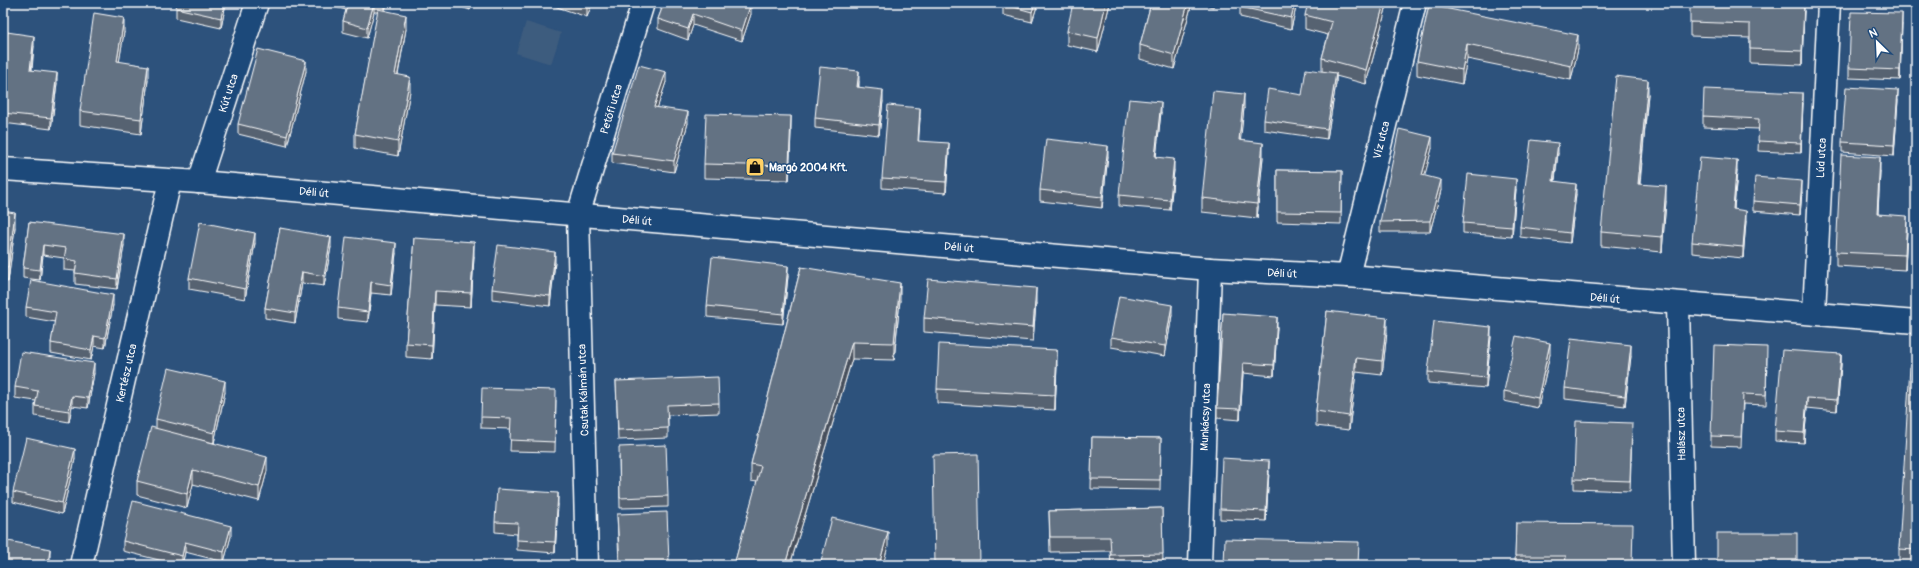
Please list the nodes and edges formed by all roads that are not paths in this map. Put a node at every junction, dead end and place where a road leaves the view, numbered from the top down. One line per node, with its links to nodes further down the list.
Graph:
1 (257, 3): 7 (street, Kút utca)
2 (643, 3): 8 (street, Petőfi utca)
3 (1415, 3): 10 (street, Víz utca)
4 (1829, 3): 12 (street, Lúd utca)
5 (3, 169): 6 (street, Déli út)
6 (170, 181): 7 (street, Déli út); 14 (street, Kertész utca)
7 (199, 182): 8 (street, Déli út)
8 (578, 215): 9 (street, Déli út); 15 (street, Csutak Kálmán utca)
9 (1210, 269): 10 (street, Déli út); 16 (street, Munkácsy utca)
10 (1348, 276): 11 (street, Déli út)
11 (1678, 304): 12 (street, Déli út); 17 (street, Halász utca)
12 (1814, 313): 13 (street, Déli út)
13 (1916, 322)
14 (81, 565)
15 (588, 565)
16 (1200, 565)
17 (1684, 565)

